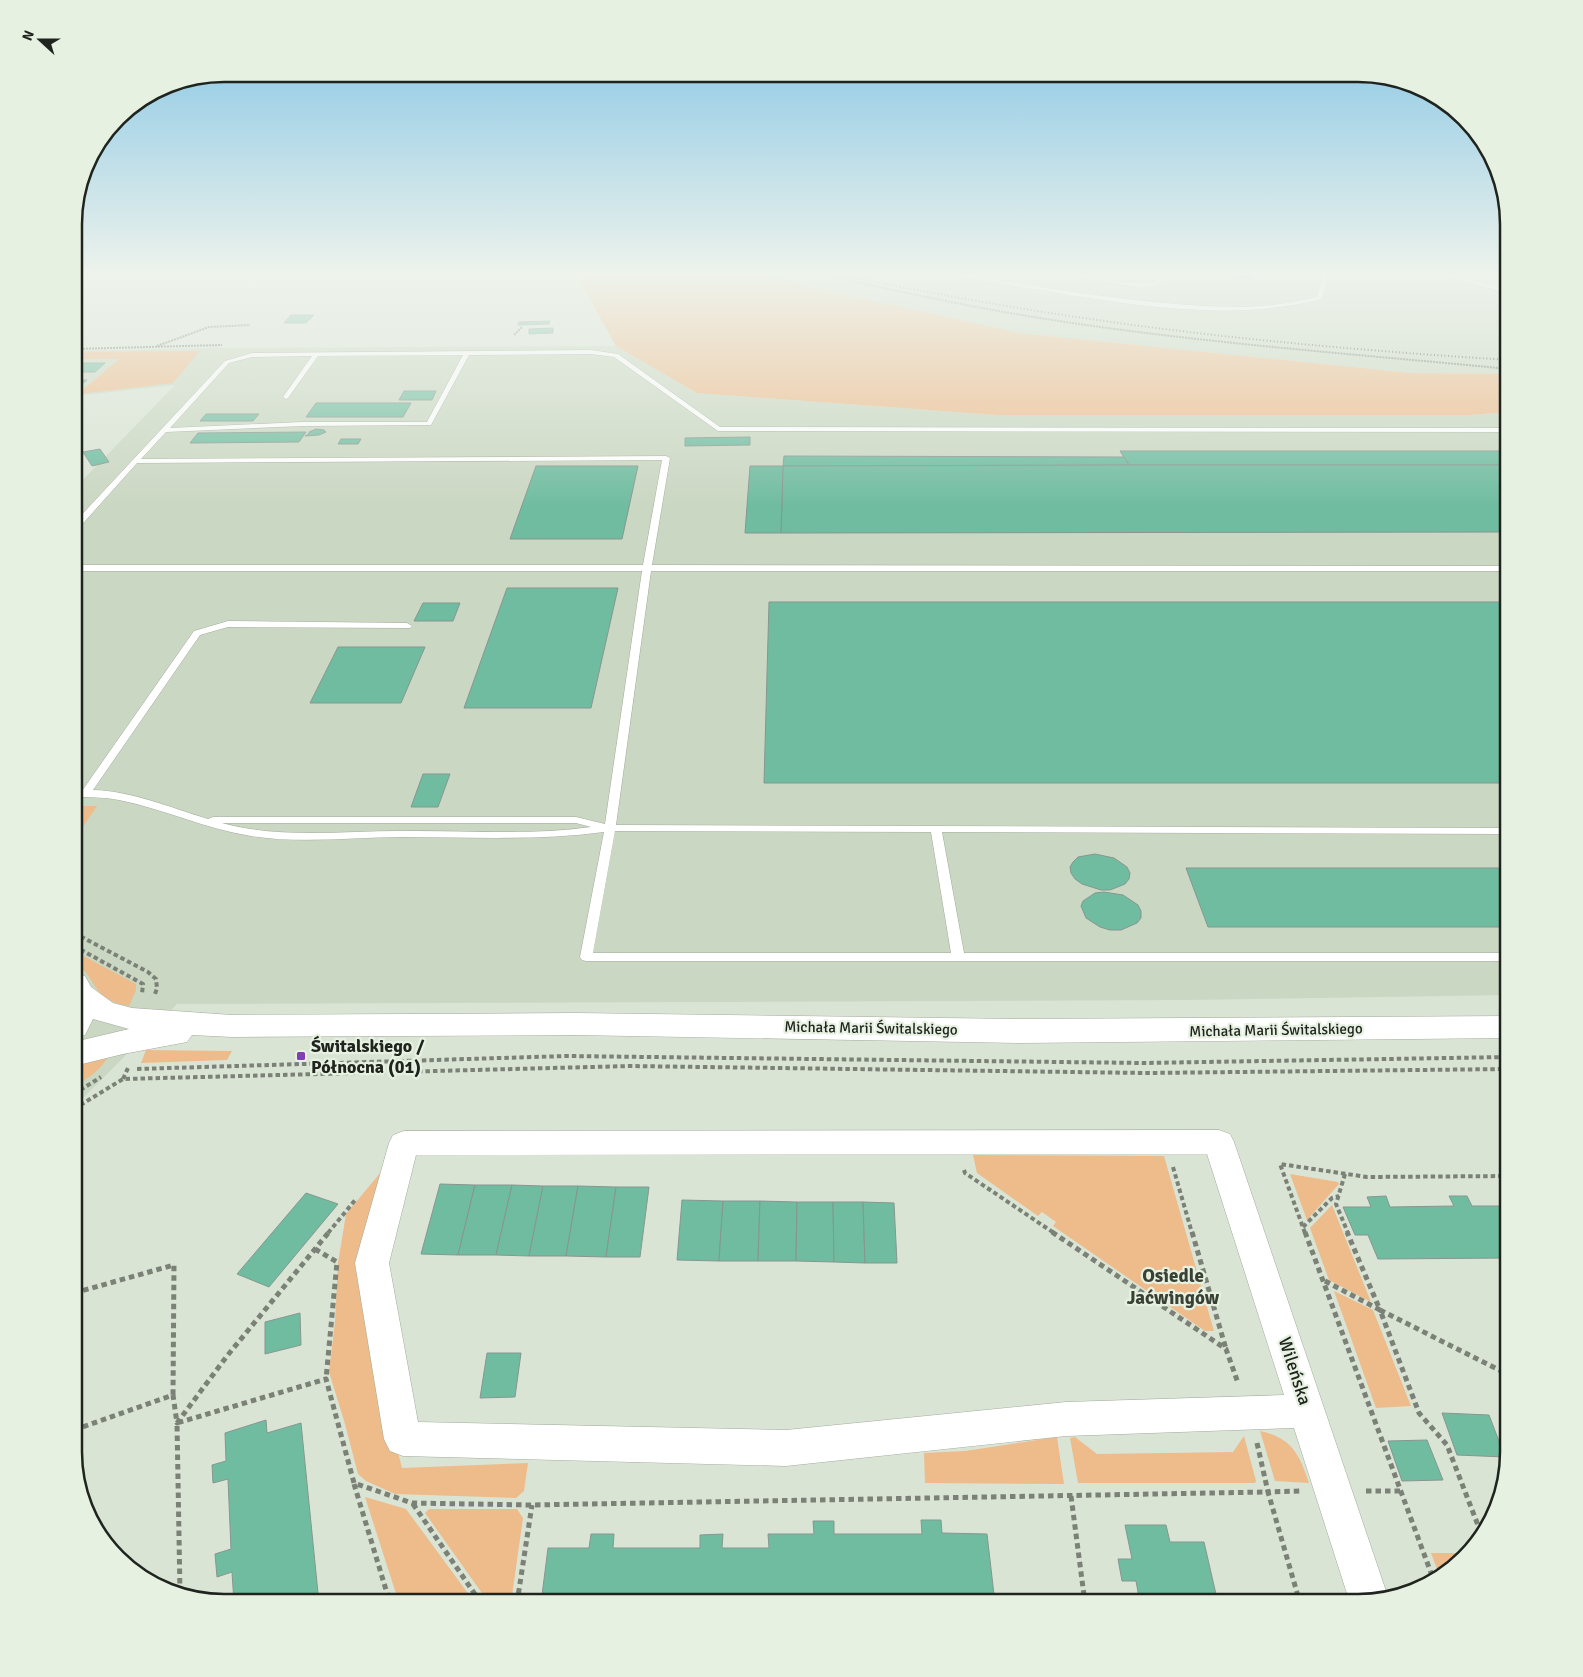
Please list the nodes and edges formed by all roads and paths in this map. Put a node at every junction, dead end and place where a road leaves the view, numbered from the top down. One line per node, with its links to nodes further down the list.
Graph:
1 (1314, 351): 4 (path)
2 (467, 353): 3 (lane); 6 (lane); 7 (lane)
3 (316, 354): 5 (lane); 6 (lane)
4 (1500, 368)
5 (286, 397)
6 (163, 430): 8 (lane)
7 (1500, 430)
8 (135, 461): 9 (lane); 11 (lane)
9 (83, 518)
10 (83, 568): 11 (lane)
11 (648, 568): 12 (lane); 17 (lane)
12 (1500, 568)
13 (407, 626): 15 (lane)
14 (83, 793): 15 (lane)
15 (86, 793): 16 (lane)
16 (197, 820): 17 (lane); 17 (lane)
17 (610, 828): 18 (lane); 20 (lane)
18 (936, 828): 19 (lane); 20 (lane)
19 (1500, 831)
20 (958, 957): 21 (lane)
21 (1500, 957)
22 (82, 993): 23 (main road, Michała Marii Świtalskiego)
23 (232, 1026): 24 (main road, Michała Marii Świtalskiego); 25 (main road, Michała Marii Świtalskiego)
24 (1500, 1026)
25 (82, 1052)
26 (471, 1059): 27 (path)
27 (120, 1069)
28 (1500, 1069): 31 (path)
29 (104, 1074): 30 (path)
30 (82, 1088)
31 (82, 1104)
32 (959, 1142): 33 (street); 43 (path); 48 (street)
33 (1166, 1142): 43 (path); 47 (street, Wileńska)
34 (1345, 1174): 35 (path); 37 (path); 38 (path)
35 (1500, 1176)
36 (360, 1195): 39 (path)
37 (1339, 1196): 38 (path); 42 (path)
38 (1303, 1227): 40 (path)
39 (315, 1249): 45 (path); 49 (path)
40 (1324, 1280): 42 (path); 53 (path)
41 (82, 1291): 46 (path)
42 (1380, 1310): 44 (path); 58 (path)
43 (1226, 1349): 48 (path)
44 (1500, 1370)
45 (326, 1379): 49 (path); 51 (path)
46 (173, 1395): 49 (path); 50 (path)
47 (1308, 1410): 48 (street); 52 (street, Wileńska)
48 (1249, 1412): 54 (path)
49 (176, 1423): 60 (path)
50 (82, 1427)
51 (354, 1484): 56 (path); 61 (path)
52 (1334, 1491): 53 (path); 54 (path); 66 (street, Wileńska)
53 (1402, 1491): 59 (path)
54 (1268, 1492): 55 (path); 65 (path)
55 (1071, 1496): 57 (path); 64 (path)
56 (412, 1503): 57 (path); 62 (path)
57 (532, 1505): 63 (path)
58 (1479, 1527)
59 (1432, 1575)
60 (180, 1587)
61 (387, 1594)
62 (475, 1594)
63 (518, 1594)
64 (1084, 1594)
65 (1297, 1594)
66 (1367, 1594)

